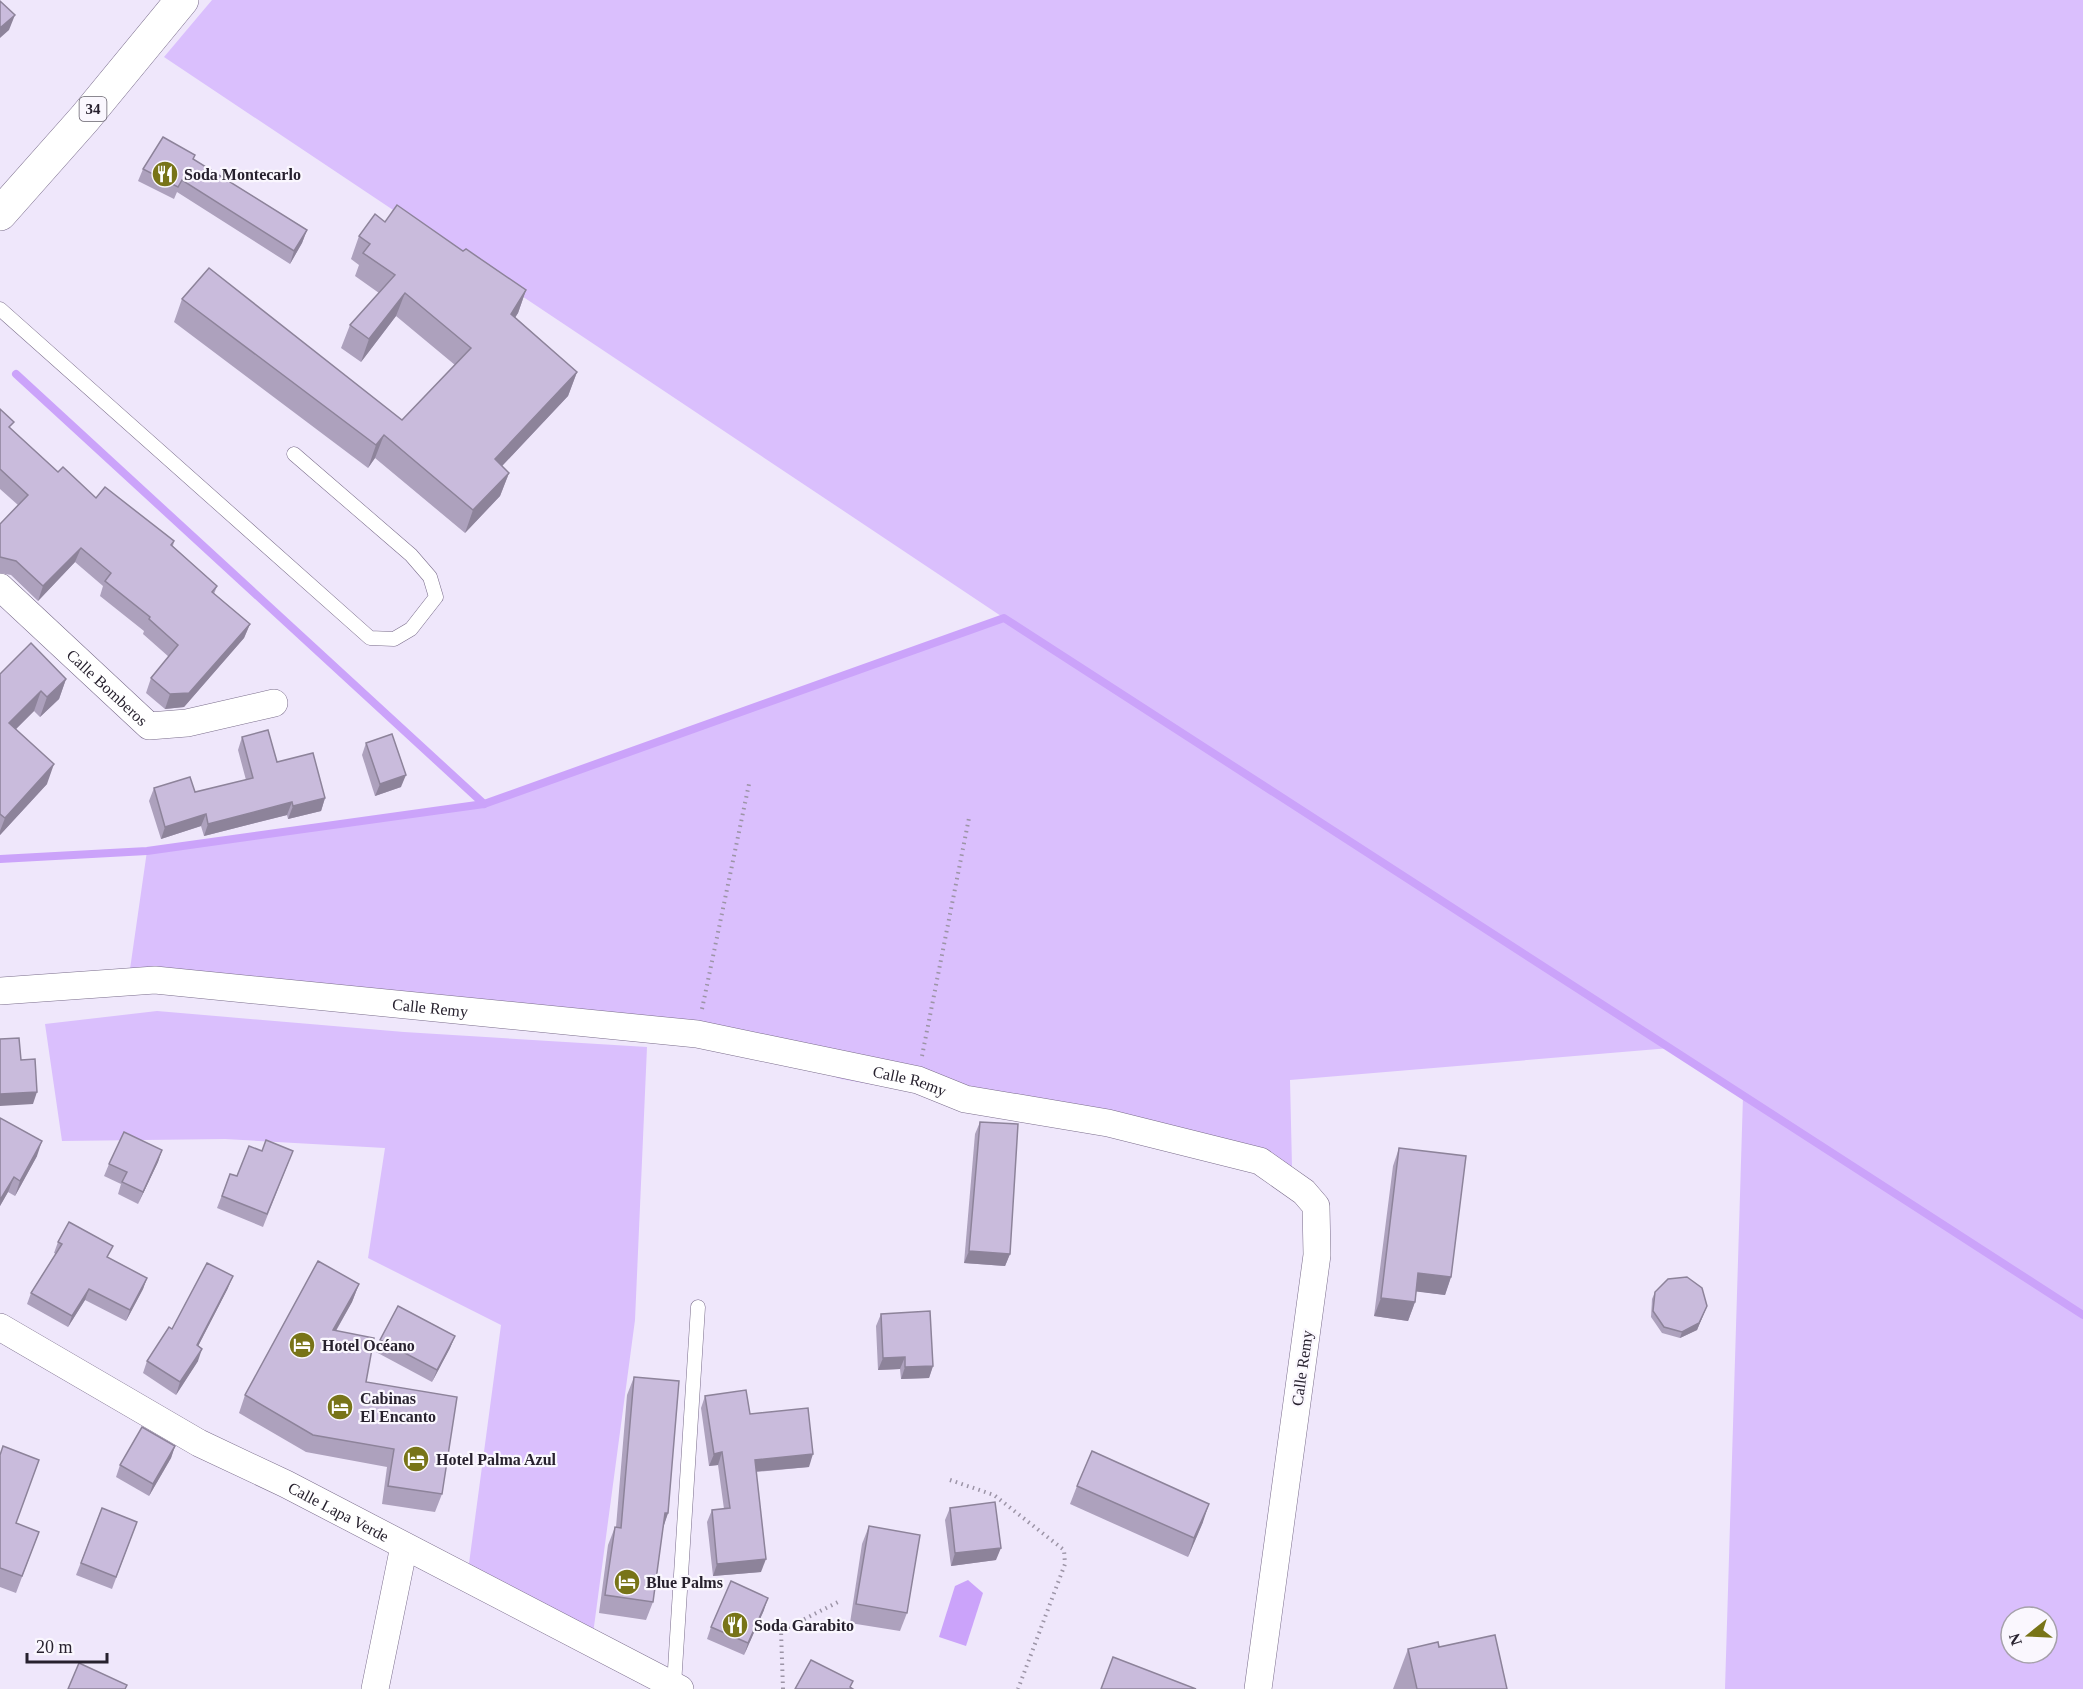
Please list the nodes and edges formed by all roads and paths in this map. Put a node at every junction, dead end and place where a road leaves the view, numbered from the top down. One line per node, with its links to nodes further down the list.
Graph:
1 (182, 0): 2 (highway, 34)
2 (0, 214)
3 (0, 309): 4 (lane)
4 (294, 454)
5 (0, 587): 6 (street, Calle Bomberos)
6 (274, 703)
7 (749, 784): 10 (path)
8 (969, 818): 11 (path)
9 (0, 991): 10 (street, Calle Remy)
10 (697, 1034): 11 (street, Calle Remy)
11 (918, 1080): 21 (street, Calle Remy)
12 (698, 1306): 17 (lane)
13 (0, 1327): 15 (street, Calle Lapa Verde)
14 (950, 1480): 20 (path)
15 (404, 1546): 17 (street, Calle Lapa Verde); 18 (street)
16 (838, 1602): 19 (path)
17 (677, 1687)
18 (375, 1689)
19 (783, 1689)
20 (1018, 1689)
21 (1258, 1689)

